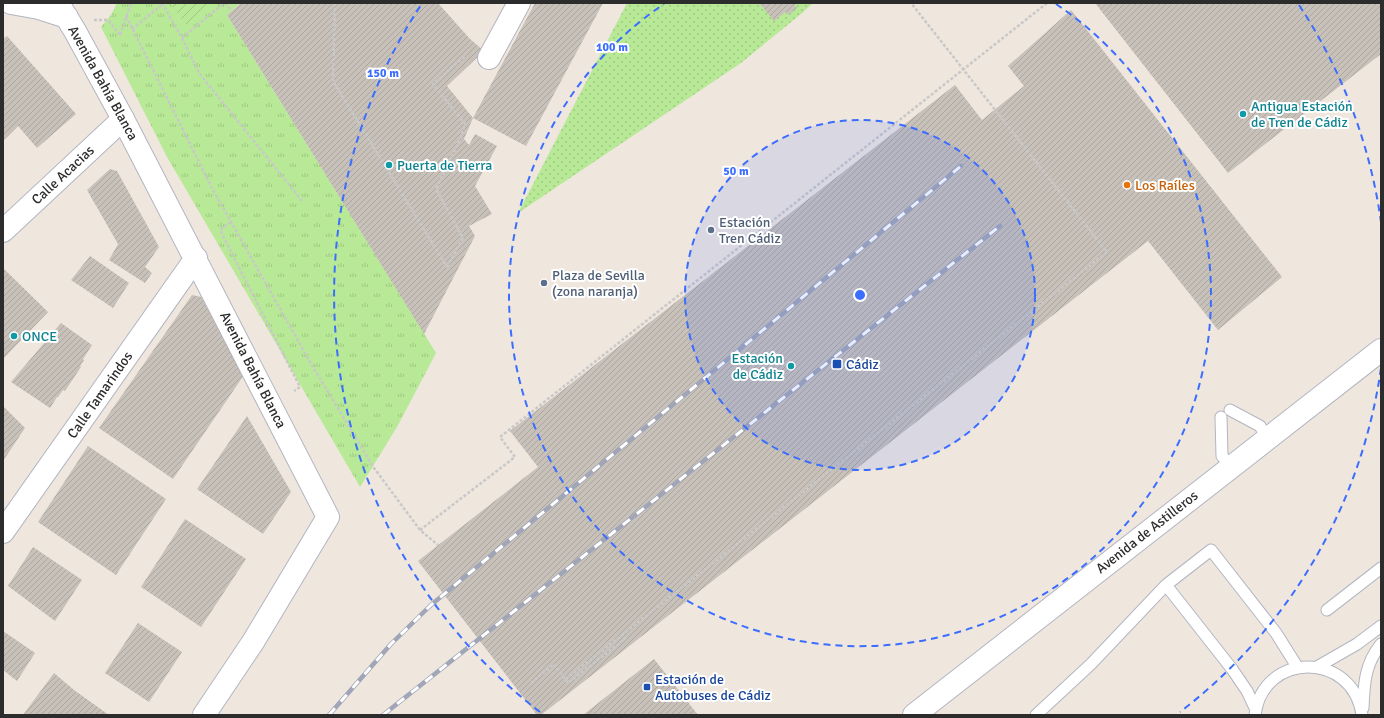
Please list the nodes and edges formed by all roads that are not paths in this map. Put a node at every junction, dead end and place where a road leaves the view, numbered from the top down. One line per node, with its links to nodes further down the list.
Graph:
1 (11, 3): 3 (street)
2 (519, 3): 4 (street)
3 (63, 8): 5 (street, Avenida Bahía Blanca)
4 (480, 54)
5 (123, 119): 6 (street, Calle Acacias); 7 (street, Avenida Bahía Blanca)
6 (3, 231)
7 (196, 258): 13 (street, Calle Tamarindos); 22 (street, Avenida Bahía Blanca)
8 (1381, 350): 11 (street, Avenida de Astilleros)
9 (1230, 410): 11 (lane)
10 (1220, 417): 12 (lane)
11 (1267, 438): 12 (street, Avenida de Astilleros)
12 (1231, 466): 23 (street, Avenida de Astilleros)
13 (3, 532)
14 (1381, 568): 16 (lane)
15 (1166, 585): 20 (lane); 21 (lane); 24 (lane)
16 (1327, 610)
17 (1381, 626): 19 (lane)
18 (1381, 644): 25 (lane)
19 (1317, 667): 20 (lane); 25 (lane)
20 (1298, 668): 21 (lane)
21 (1256, 712)
22 (204, 715)
23 (914, 715)
24 (1036, 715)
25 (1362, 715)

